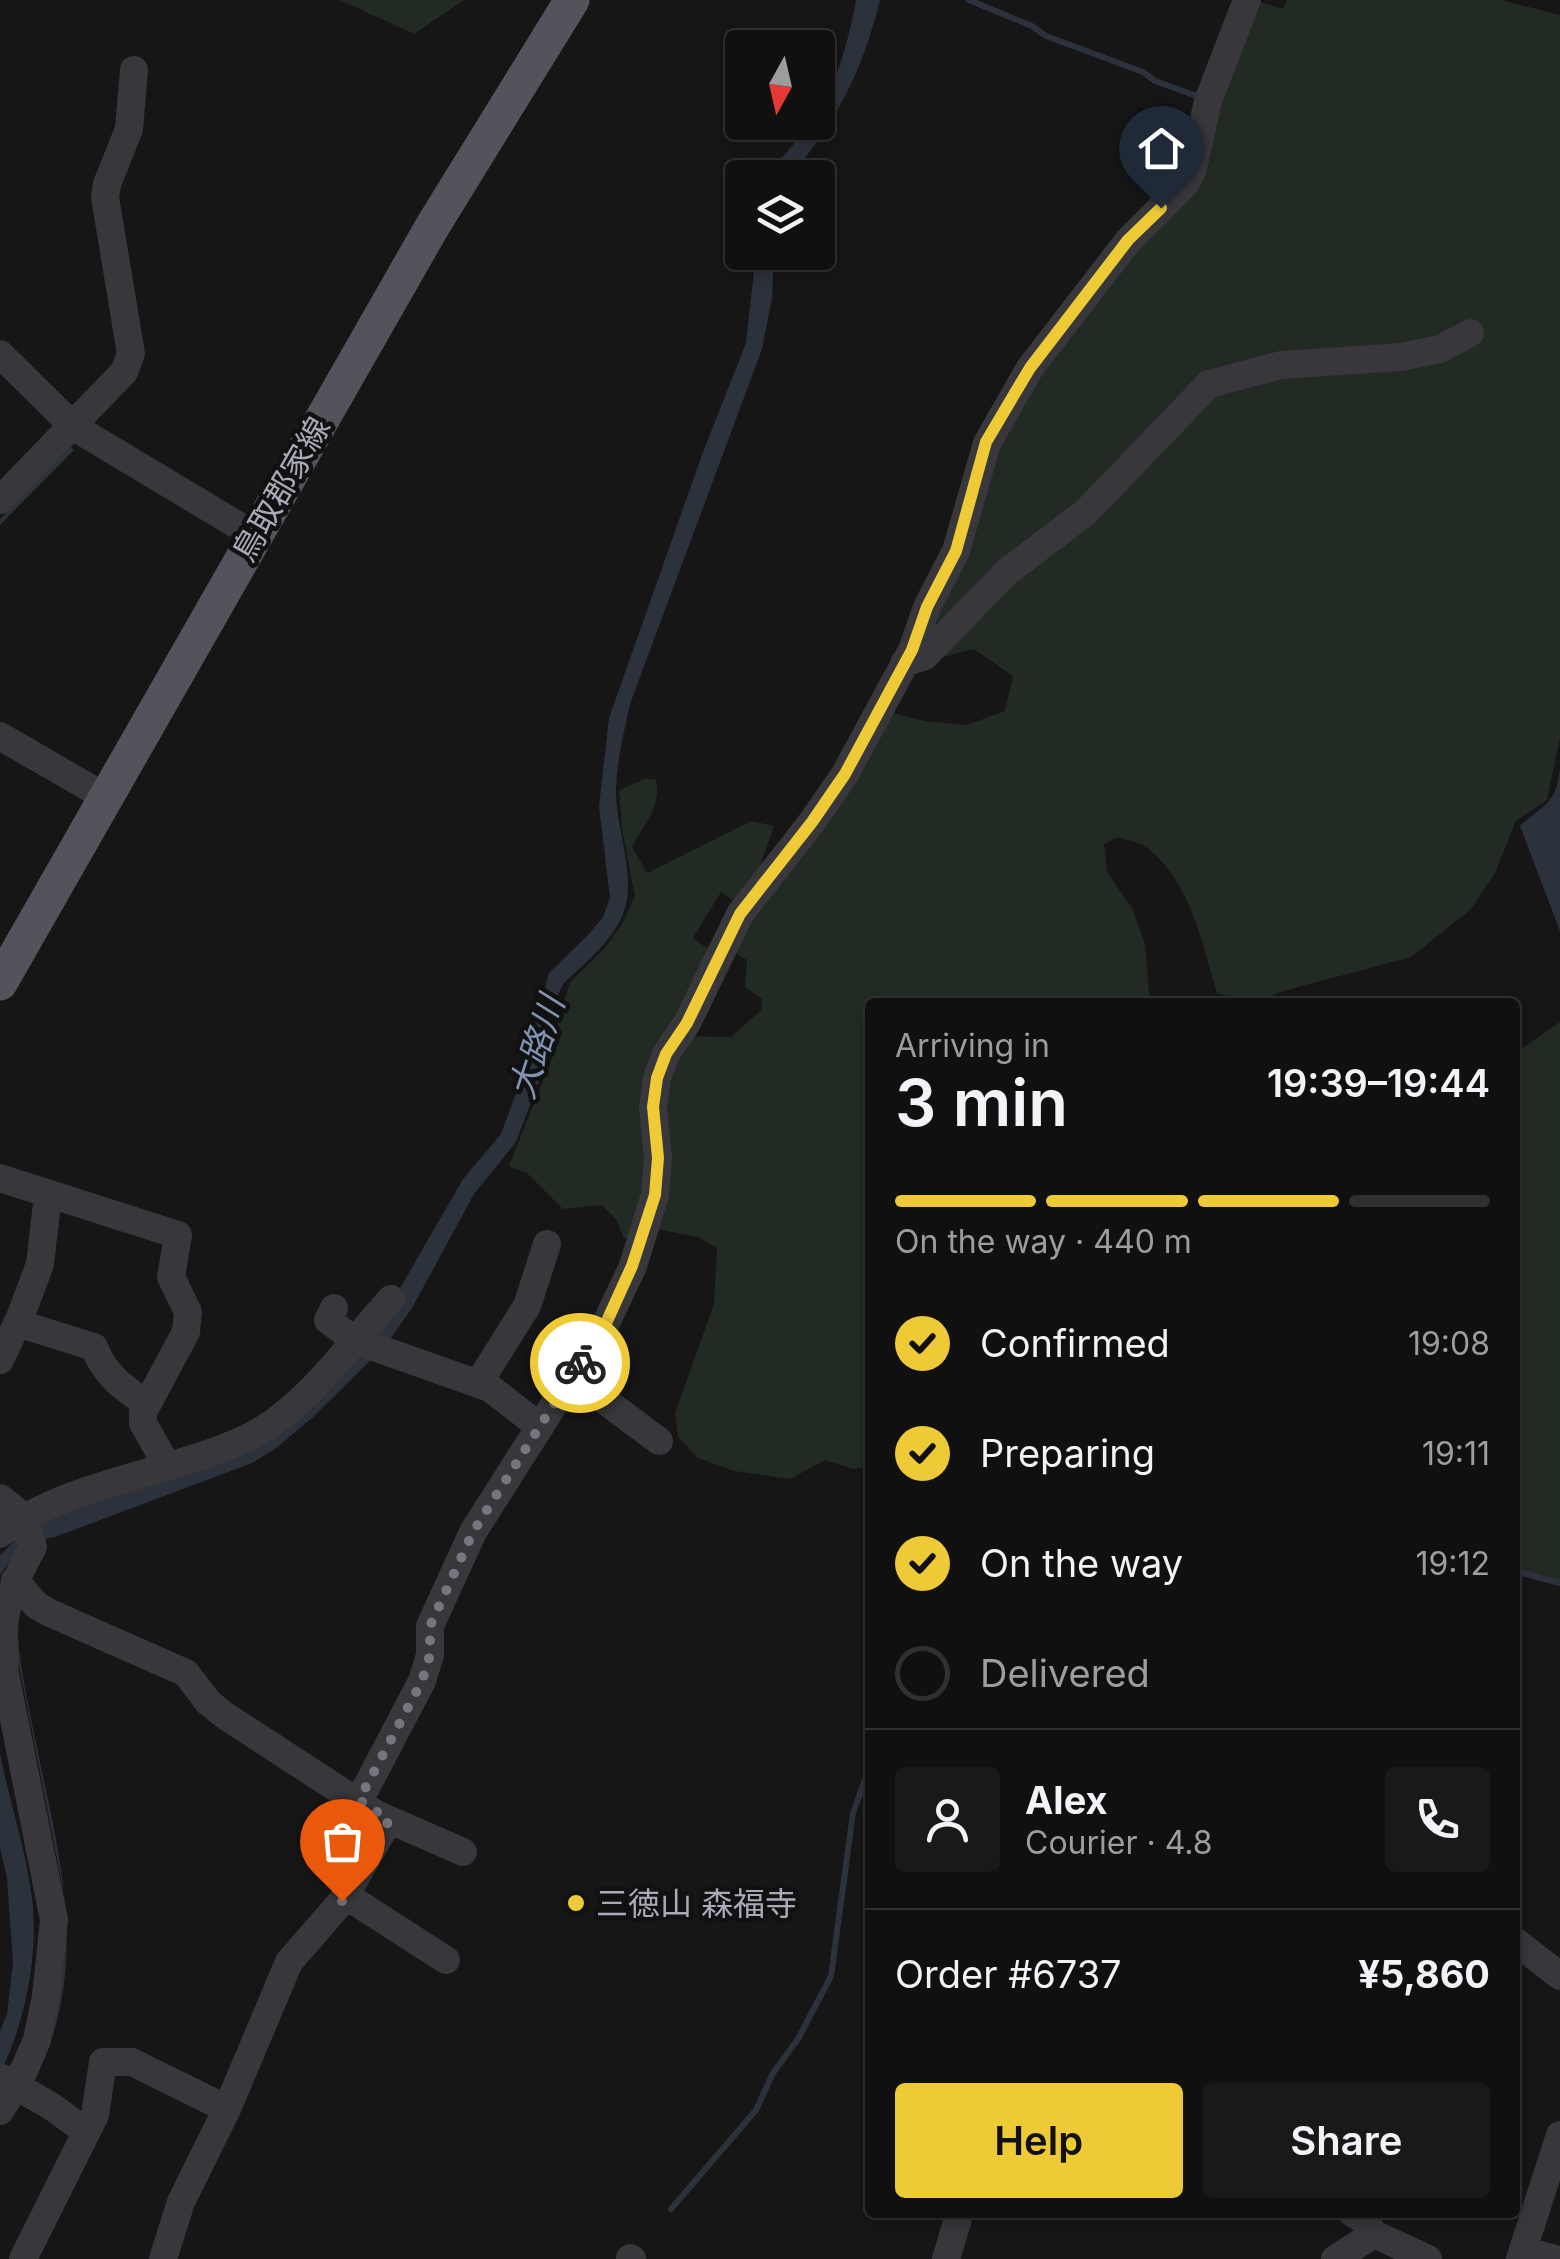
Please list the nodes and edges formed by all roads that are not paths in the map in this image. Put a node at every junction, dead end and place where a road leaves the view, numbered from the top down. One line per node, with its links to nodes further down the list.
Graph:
1 (572, 0): 8 (main road, 鳥取郡家線)
2 (1247, 0): 9 (street)
3 (134, 70): 6 (street)
4 (1470, 333): 9 (street)
5 (0, 354): 6 (street)
6 (74, 427): 7 (street); 8 (street)
7 (0, 500)
8 (254, 536): 11 (main road, 鳥取郡家線)
9 (904, 663): 21 (street)
10 (0, 736): 11 (street)
11 (107, 798): 12 (main road, 鳥取郡家線)
12 (0, 983)
13 (0, 1178): 14 (street)
14 (48, 1195): 18 (street); 23 (street)
15 (547, 1244): 22 (street)
16 (391, 1299): 19 (street)
17 (334, 1308): 19 (street)
18 (16, 1322): 20 (street); 23 (street)
19 (354, 1340): 22 (street); 26 (street)
20 (0, 1360)
21 (572, 1376): 24 (street); 25 (street)
22 (478, 1384): 24 (street)
23 (146, 1404): 26 (street)
24 (540, 1427): 30 (street)
25 (660, 1441)
26 (167, 1466): 28 (street)
27 (0, 1498): 28 (street)
28 (21, 1530): 29 (street)
29 (15, 1580): 30 (street); 37 (street)
30 (359, 1800): 31 (street)
31 (389, 1820): 32 (street); 33 (street)
32 (463, 1852)
33 (346, 1896): 35 (street); 38 (street)
34 (1520, 1945): 36 (street)
35 (446, 1960)
36 (1560, 1976)
37 (10, 2083): 39 (street); 40 (street)
38 (226, 2109): 40 (street); 47 (street)
39 (0, 2111)
40 (85, 2131): 46 (street)
41 (1560, 2135): 45 (street)
42 (958, 2218): 48 (street)
43 (1361, 2218): 44 (street)
44 (1374, 2234): 49 (street); 50 (street)
45 (1522, 2254): 51 (street)
46 (23, 2259)
47 (163, 2259)
48 (946, 2259)
49 (1335, 2259)
50 (1428, 2259)
51 (1555, 2259)

